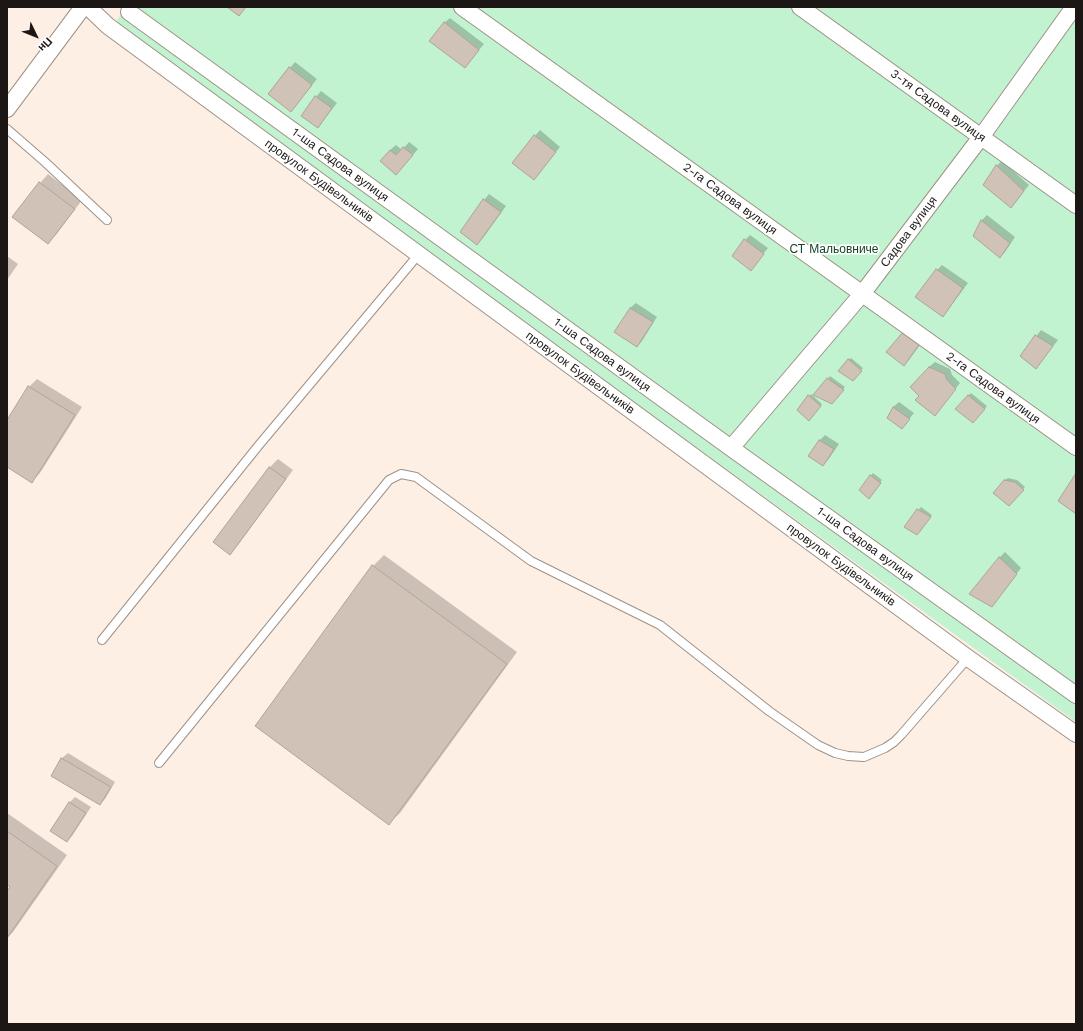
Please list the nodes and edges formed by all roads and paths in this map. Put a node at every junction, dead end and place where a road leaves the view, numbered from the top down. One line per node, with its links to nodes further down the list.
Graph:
1 (83, 7): 8 (street)
2 (88, 7): 7 (street, провулок Будівельників)
3 (462, 7): 14 (street, 2-га Садова вулиця)
4 (800, 7): 10 (street, 3-тя Садова вулиця)
5 (1074, 7): 10 (street, Садова вулиця)
6 (131, 10): 7 (street); 16 (street, 1-ша Садова вулиця)
7 (108, 26): 13 (street, провулок Будівельників)
8 (7, 109)
9 (7, 129): 12 (lane)
10 (982, 137): 11 (street, 3-тя Садова вулиця); 14 (street, Садова вулиця)
11 (1076, 205)
12 (107, 220)
13 (419, 254): 17 (lane); 18 (street, провулок Будівельників)
14 (862, 294): 15 (street, 2-га Садова вулиця); 16 (street, Садова вулиця)
15 (1076, 447)
16 (731, 448): 19 (street, 1-ша Садова вулиця)
17 (102, 640)
18 (968, 658): 20 (street, провулок Будівельників); 21 (lane)
19 (1076, 695)
20 (1076, 734)
21 (159, 763)

